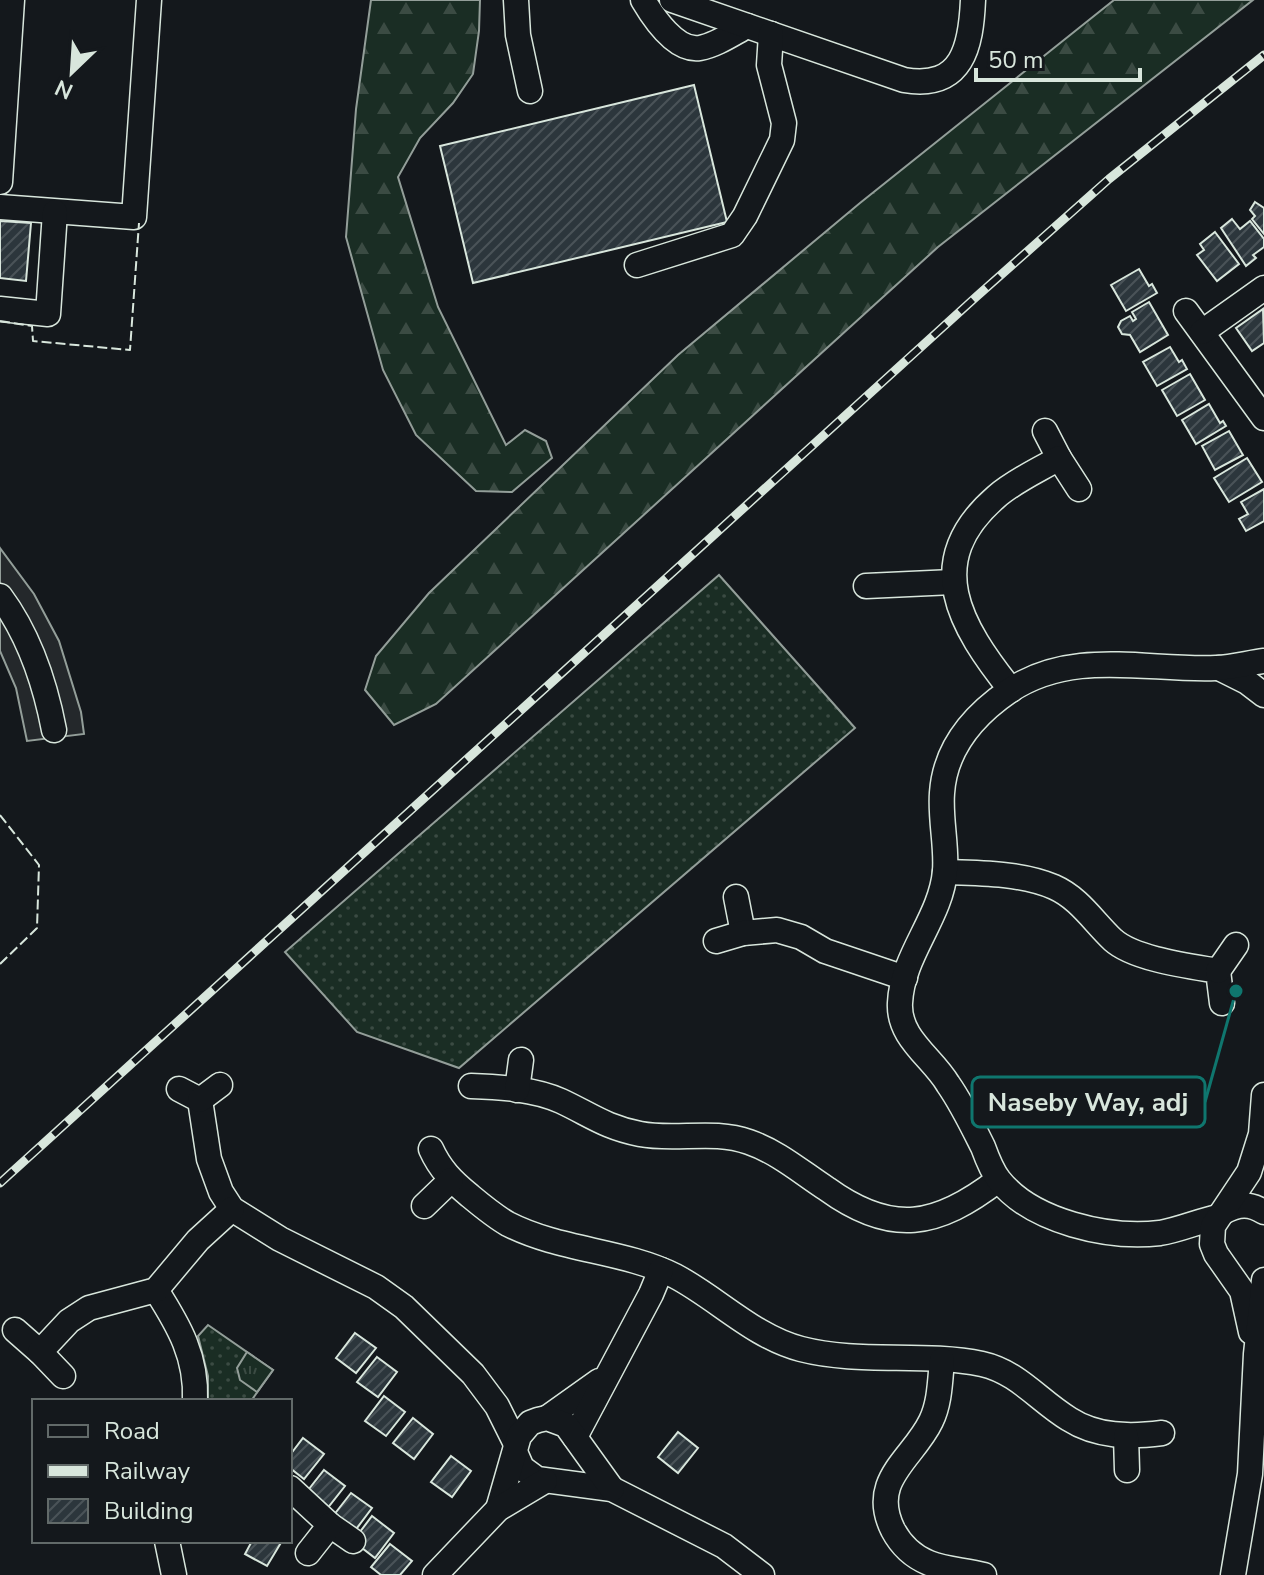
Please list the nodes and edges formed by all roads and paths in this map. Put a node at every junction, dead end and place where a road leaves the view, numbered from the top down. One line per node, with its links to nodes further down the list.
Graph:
1 (12, 0): 10 (street)
2 (149, 0): 12 (street)
3 (516, 0): 9 (street)
4 (643, 0): 7 (street)
5 (672, 0): 7 (street)
6 (973, 0): 8 (street)
7 (747, 26): 8 (street)
8 (771, 34): 13 (street)
9 (530, 91)
10 (0, 182)
11 (0, 207): 12 (street)
12 (55, 212): 15 (street)
13 (637, 265)
14 (1264, 288): 17 (street)
15 (0, 309)
16 (1186, 311): 17 (street)
17 (1202, 332): 18 (street)
18 (1264, 418)
19 (1045, 431): 20 (street)
20 (1059, 458): 21 (street); 22 (street)
21 (1079, 489)
22 (953, 582): 23 (street); 28 (street)
23 (866, 586)
24 (0, 596): 30 (street)
25 (1264, 661): 26 (street)
26 (1219, 668): 28 (street); 29 (street)
27 (1264, 669): 29 (street)
28 (1011, 690): 31 (street)
29 (1264, 694)
30 (54, 730)
31 (945, 872): 36 (street); 37 (street)
32 (736, 897): 33 (street)
33 (743, 933): 34 (street); 37 (street)
34 (716, 941)
35 (1236, 945): 36 (street)
36 (1218, 971): 38 (street)
37 (905, 978): 48 (street)
38 (1222, 1003)
39 (521, 1060): 42 (street)
40 (220, 1085): 50 (street)
41 (481, 1087): 42 (street)
42 (517, 1090): 48 (street)
43 (1264, 1095): 44 (street)
44 (1261, 1134): 46 (street); 52 (street)
45 (431, 1149): 47 (street)
46 (1264, 1162)
47 (451, 1180): 49 (street); 56 (street)
48 (998, 1180): 53 (street)
49 (424, 1206)
50 (232, 1209): 58 (street); 66 (street)
51 (1264, 1212): 52 (street)
52 (1221, 1214): 53 (street); 54 (street)
53 (1164, 1232): 54 (street)
54 (1218, 1256): 55 (street); 61 (street)
55 (1264, 1263)
56 (661, 1270): 62 (street); 63 (street)
57 (1264, 1280): 61 (street)
58 (156, 1290): 60 (street); 65 (street)
59 (15, 1330): 60 (street)
60 (40, 1352): 64 (street)
61 (1256, 1354): 85 (street)
62 (942, 1360): 69 (street); 84 (street)
63 (607, 1374): 67 (street); 70 (street)
64 (63, 1376)
65 (195, 1399)
66 (497, 1406): 67 (street); 71 (street)
67 (542, 1419): 70 (street); 71 (street)
68 (1162, 1433): 69 (street)
69 (1126, 1436): 72 (street)
70 (576, 1439): 73 (street); 74 (street)
71 (516, 1448): 73 (street); 76 (street)
72 (1127, 1470)
73 (550, 1480): 74 (street); 76 (street)
74 (612, 1489): 83 (street)
75 (292, 1490): 77 (street)
76 (498, 1509): 82 (street)
77 (330, 1525): 78 (street); 80 (street)
78 (353, 1541)
79 (167, 1543): 81 (street)
80 (308, 1553)
81 (174, 1575)
82 (435, 1575)
83 (762, 1575)
84 (984, 1575)
85 (1233, 1575)

